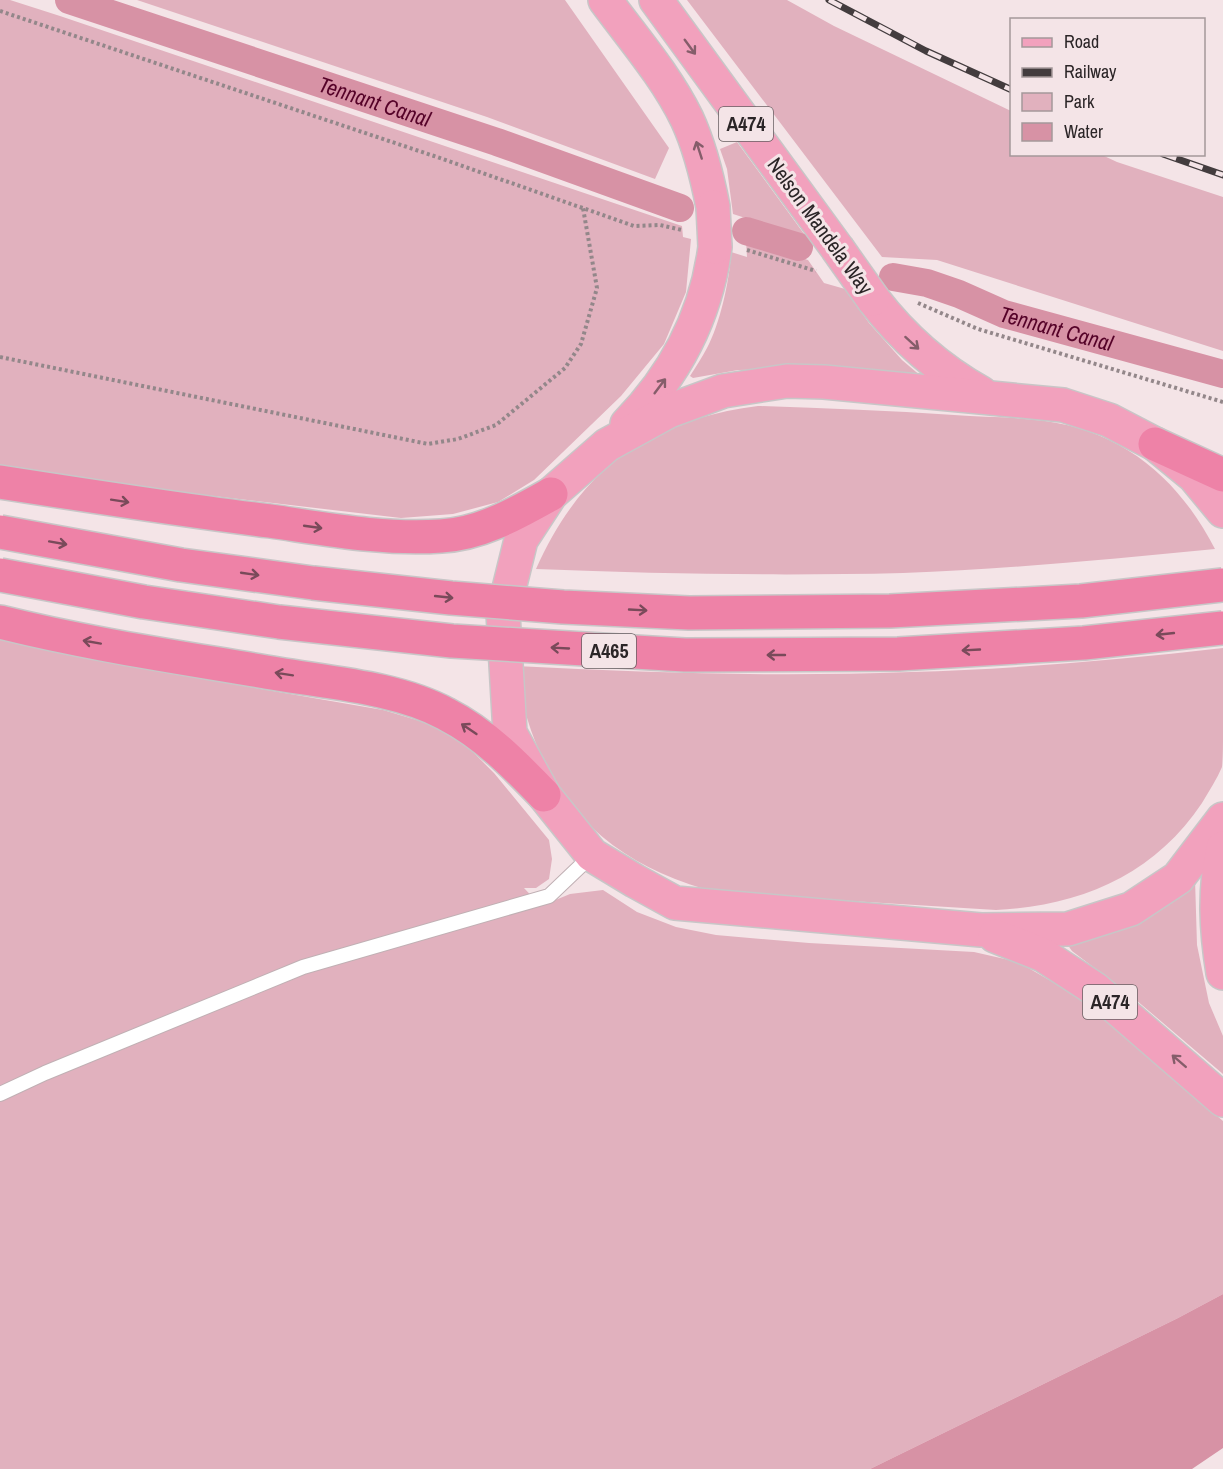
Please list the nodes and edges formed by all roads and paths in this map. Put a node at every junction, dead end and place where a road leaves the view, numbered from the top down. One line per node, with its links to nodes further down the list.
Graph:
1 (605, 0): 13 (main road, A474, one-way to 1, bridge)
2 (656, 0): 7 (main road, Nelson Mandela Way / A474, one-way to 7)
3 (0, 11): 4 (path)
4 (583, 208): 5 (path); 9 (path)
5 (682, 230)
6 (747, 250): 7 (path)
7 (826, 260): 10 (main road, Nelson Mandela Way / A474, one-way to 10, bridge)
8 (914, 302): 11 (path)
9 (0, 357)
10 (989, 398): 12 (main road); 13 (main road)
11 (1223, 402)
12 (1155, 444): 14 (highway); 17 (main road)
13 (607, 445): 16 (main road)
14 (1223, 475)
15 (0, 483): 16 (highway, one-way to 16)
16 (551, 494): 23 (main road)
17 (1223, 511)
18 (0, 532): 20 (highway, A465, one-way to 20, bridge)
19 (0, 575): 22 (highway, A465, one-way to 19, bridge)
20 (1223, 585)
21 (0, 622): 23 (highway, one-way to 21)
22 (1223, 628)
23 (544, 795): 26 (main road)
24 (1223, 819): 27 (main road)
25 (1223, 848): 28 (main road)
26 (592, 855): 27 (main road); 29 (lane)
27 (981, 930): 30 (main road, A474, one-way to 27)
28 (1223, 973)
29 (0, 1094)
30 (1223, 1100)

